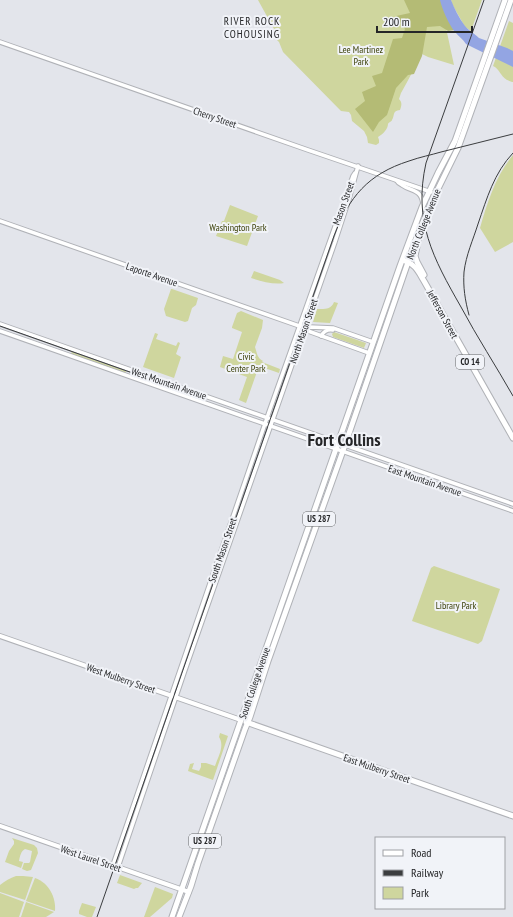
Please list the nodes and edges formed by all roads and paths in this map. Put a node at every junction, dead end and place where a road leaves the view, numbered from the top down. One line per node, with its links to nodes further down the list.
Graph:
1 (505, 0): 3 (highway, North College Avenue / US 287)
2 (511, 0): 3 (highway, North College Avenue / US 287)
3 (497, 31): 5 (highway, North College Avenue / US 287)
4 (0, 42): 6 (street, Cherry Street)
5 (485, 66): 9 (highway, North College Avenue / US 287); 10 (highway, North College Avenue / US 287)
6 (358, 166): 7 (street, Mason Street); 8 (street, Cherry Street)
7 (356, 172): 14 (street, Mason Street); 15 (street, Mason Street)
8 (394, 179): 9 (street, Cherry Street); 11 (street)
9 (430, 191): 10 (street, Cherry Street); 11 (highway, North College Avenue / US 287)
10 (436, 193): 13 (highway, North College Avenue / US 287)
11 (423, 206): 16 (highway, North College Avenue / US 287)
12 (0, 221): 20 (street, Laporte Avenue)
13 (420, 230): 17 (highway, North College Avenue / US 287); 18 (highway, CO 14)
14 (332, 235): 20 (street, South Mason Street)
15 (336, 237): 21 (street, North Mason Street)
16 (402, 260): 17 (highway, Jefferson Street); 25 (highway, North College Avenue / US 287)
17 (408, 262): 18 (highway, Jefferson Street / CO 14); 33 (highway, North College Avenue / US 287)
18 (424, 281): 31 (highway, Jefferson Street / CO 14)
19 (0, 324): 27 (street, West Mountain Avenue)
20 (300, 326): 21 (street, Laporte Avenue); 27 (street, South Mason Street)
21 (305, 328): 23 (street, Laporte Avenue); 24 (street, Laporte Avenue); 28 (street, North Mason Street)
22 (0, 331): 29 (street, West Mountain Avenue)
23 (348, 333): 24 (street); 25 (street, Laporte Avenue)
24 (321, 336): 26 (street, Laporte Avenue)
25 (373, 342): 26 (highway, North College Avenue / US 287)
26 (370, 353): 32 (highway, North College Avenue / US 287)
27 (268, 418): 28 (street, West Mountain Avenue); 29 (street, South Mason Street)
28 (273, 419): 30 (street, North Mason Street); 32 (street, West Mountain Avenue)
29 (266, 424): 30 (street, West Mountain Avenue); 39 (street, South Mason Street)
30 (270, 426): 34 (street, West Mountain Avenue); 39 (street, South Mason Street)
31 (513, 438)
32 (338, 443): 33 (street, East Mountain Avenue); 34 (highway, North College Avenue / US 287)
33 (345, 445): 35 (highway, North College Avenue / US 287); 36 (street, East Mountain Avenue)
34 (336, 449): 35 (street, East Mountain Avenue); 40 (highway, South College Avenue / US 287)
35 (343, 451): 37 (street, East Mountain Avenue); 41 (highway, South College Avenue / US 287)
36 (513, 504)
37 (513, 511)
38 (0, 636): 39 (main road, West Mulberry Street)
39 (174, 697): 40 (main road, West Mulberry Street); 48 (street, South Mason Street); 49 (street, South Mason Street)
40 (241, 720): 41 (highway, East Mulberry Street); 42 (highway, South College Avenue / US 287)
41 (248, 722): 44 (highway, South College Avenue / US 287); 45 (highway, East Mulberry Street)
42 (226, 763): 43 (highway, South College Avenue / US 287); 44 (highway)
43 (217, 789): 46 (highway); 50 (highway, South College Avenue / US 287)
44 (223, 791): 46 (highway, South College Avenue / US 287)
45 (513, 816)
46 (212, 821): 51 (highway, South College Avenue / US 287)
47 (0, 826): 48 (main road, West Laurel Street)
48 (113, 865): 49 (main road, West Laurel Street)
49 (118, 867): 50 (main road, West Laurel Street)
50 (182, 889): 51 (main road, West Laurel Street); 52 (highway, South College Avenue / US 287)
51 (189, 892): 53 (highway, South College Avenue / US 287)
52 (172, 917)
53 (179, 917)

